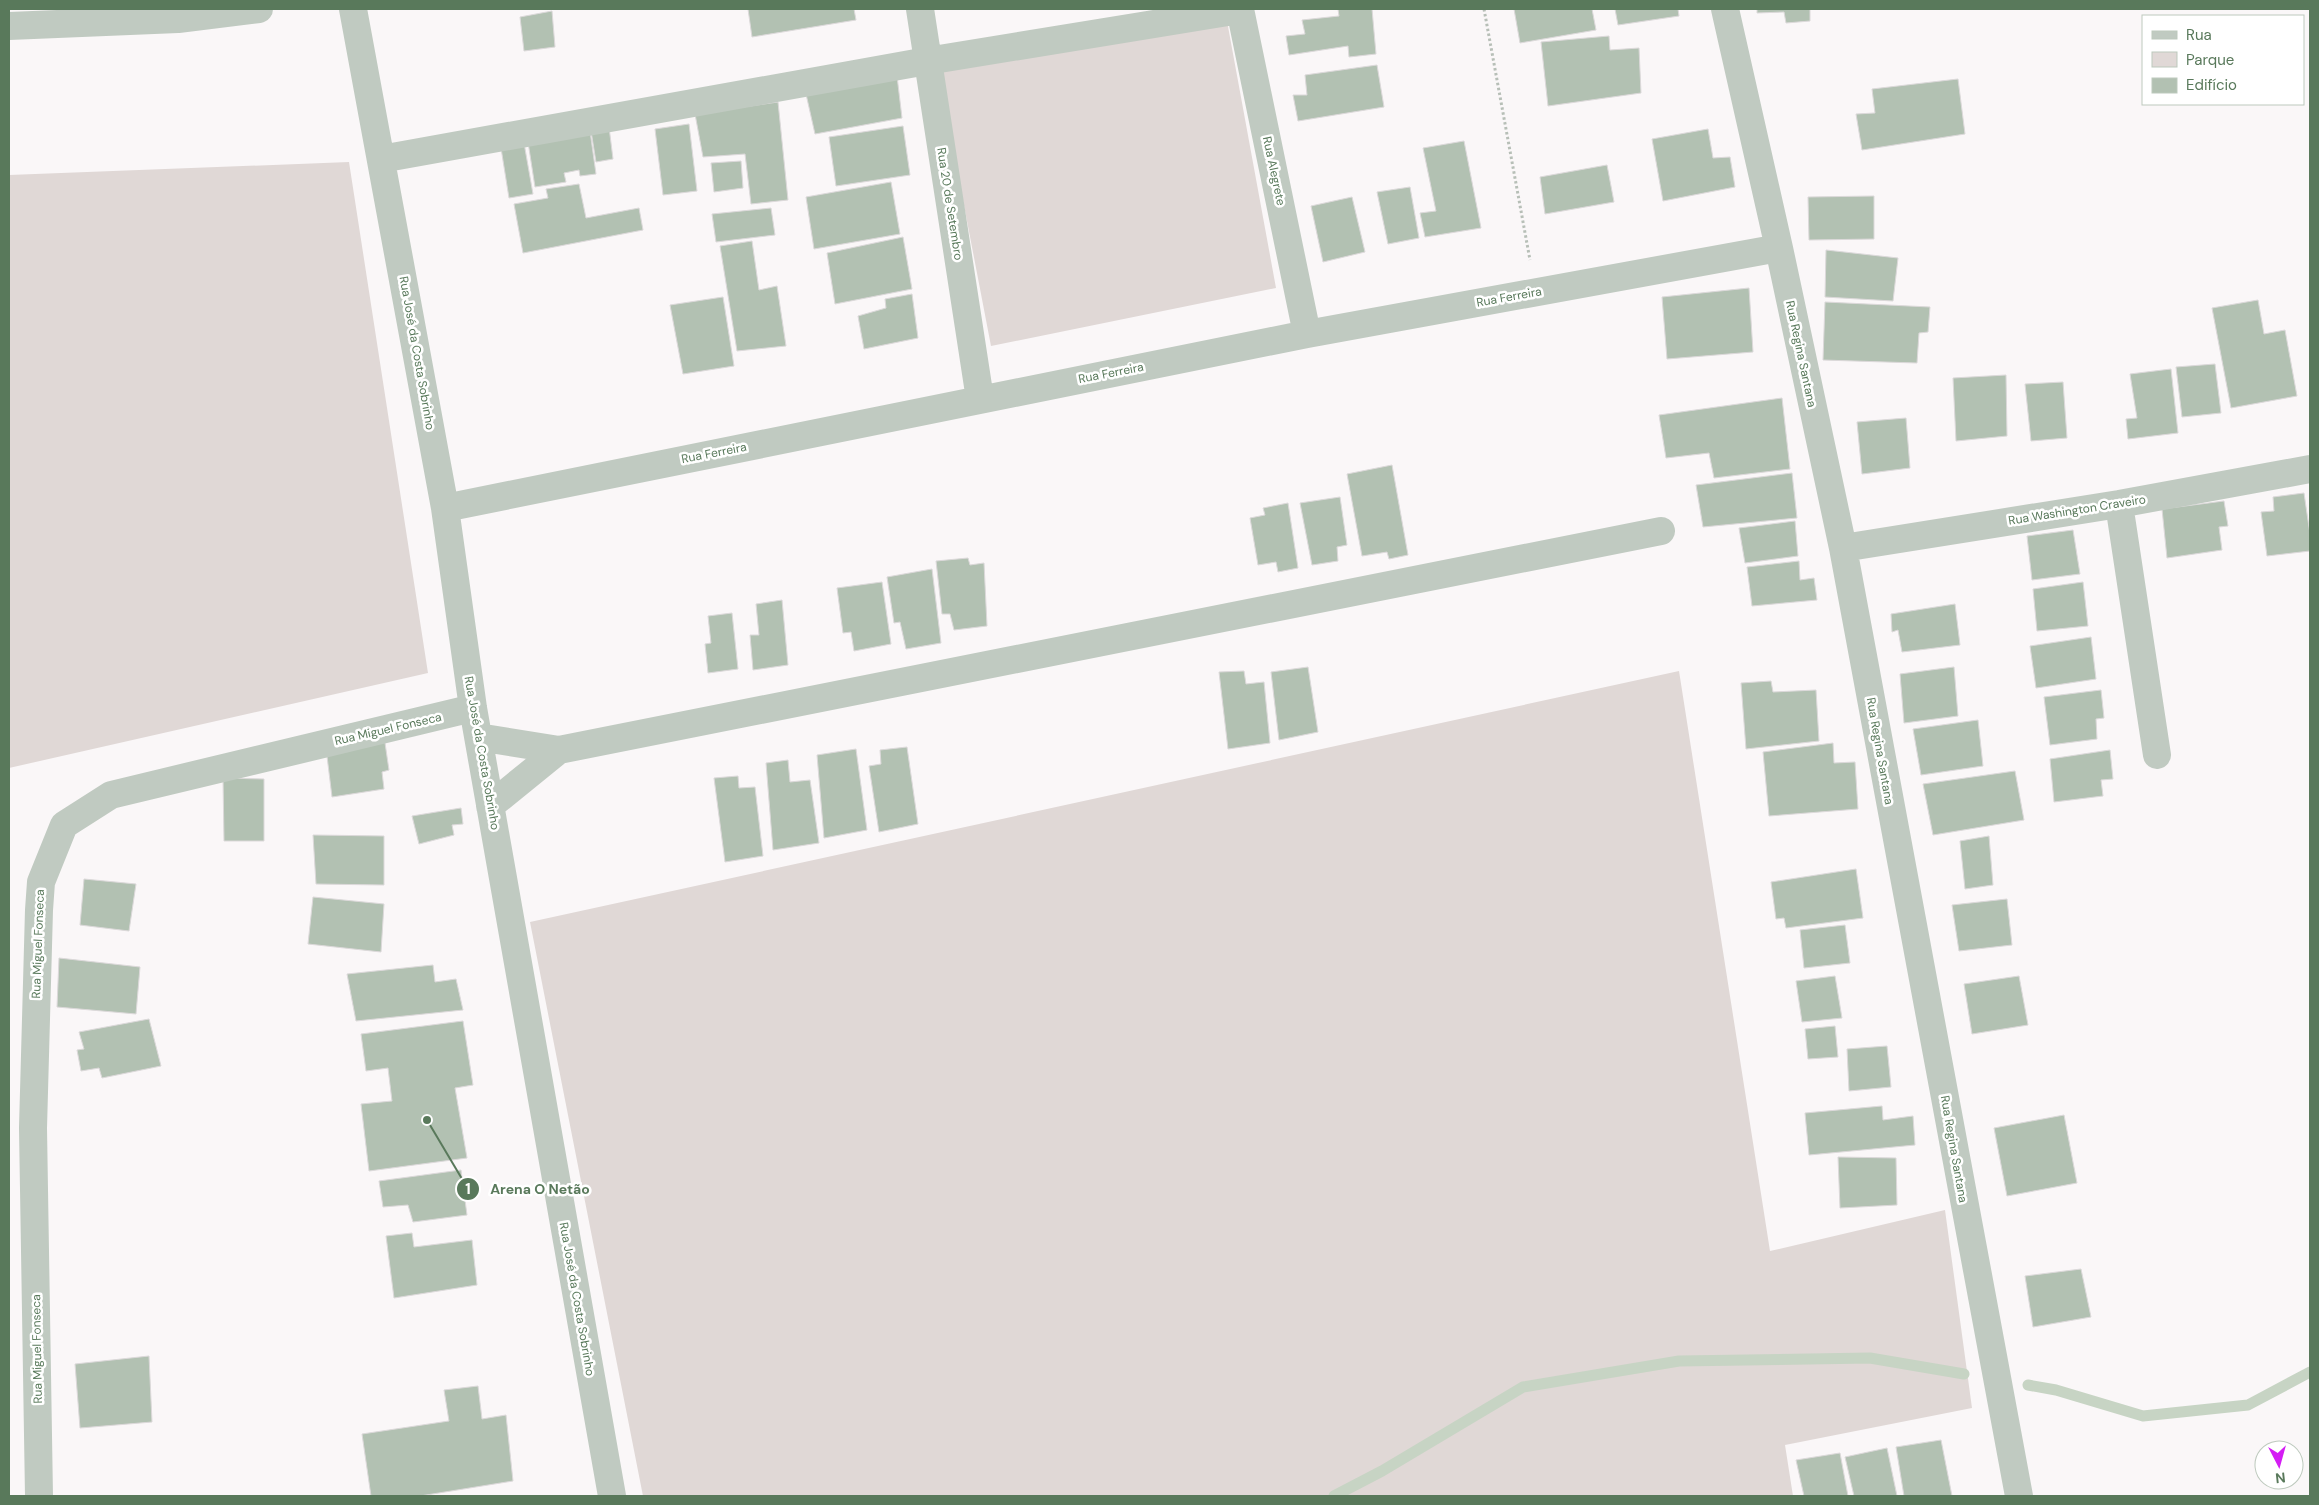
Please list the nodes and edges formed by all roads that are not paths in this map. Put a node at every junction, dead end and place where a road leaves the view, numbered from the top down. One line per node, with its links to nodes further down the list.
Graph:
1 (259, 9): 6 (street)
2 (353, 9): 8 (street, Rua José da Costa Sobrinho)
3 (920, 9): 7 (street, Rua 20 de Setembro)
4 (1240, 9): 7 (street); 10 (street, Rua Alegrete)
5 (1724, 9): 9 (street, Rua Regina Santana)
6 (9, 26)
7 (927, 61): 8 (street); 11 (street, Rua 20 de Setembro)
8 (381, 159): 14 (street, Rua José da Costa Sobrinho)
9 (1779, 248): 10 (street, Rua Ferreira); 16 (street, Rua Regina Santana)
10 (1307, 334): 11 (street, Rua Ferreira)
11 (980, 399): 14 (street, Rua Ferreira)
12 (2310, 469): 13 (street, Rua Washington Craveiro)
13 (2119, 504): 16 (street, Rua Washington Craveiro); 20 (street)
14 (445, 508): 17 (street, Rua José da Costa Sobrinho)
15 (1661, 531): 19 (street)
16 (1843, 548): 24 (street, Rua Regina Santana)
17 (473, 708): 18 (street, Rua José da Costa Sobrinho); 22 (street, Rua Miguel Fonseca)
18 (478, 737): 19 (street); 21 (street, Rua José da Costa Sobrinho)
19 (558, 750): 21 (street)
20 (2157, 755)
21 (490, 806): 23 (street, Rua José da Costa Sobrinho)
22 (39, 1496)
23 (612, 1496)
24 (2019, 1496)

